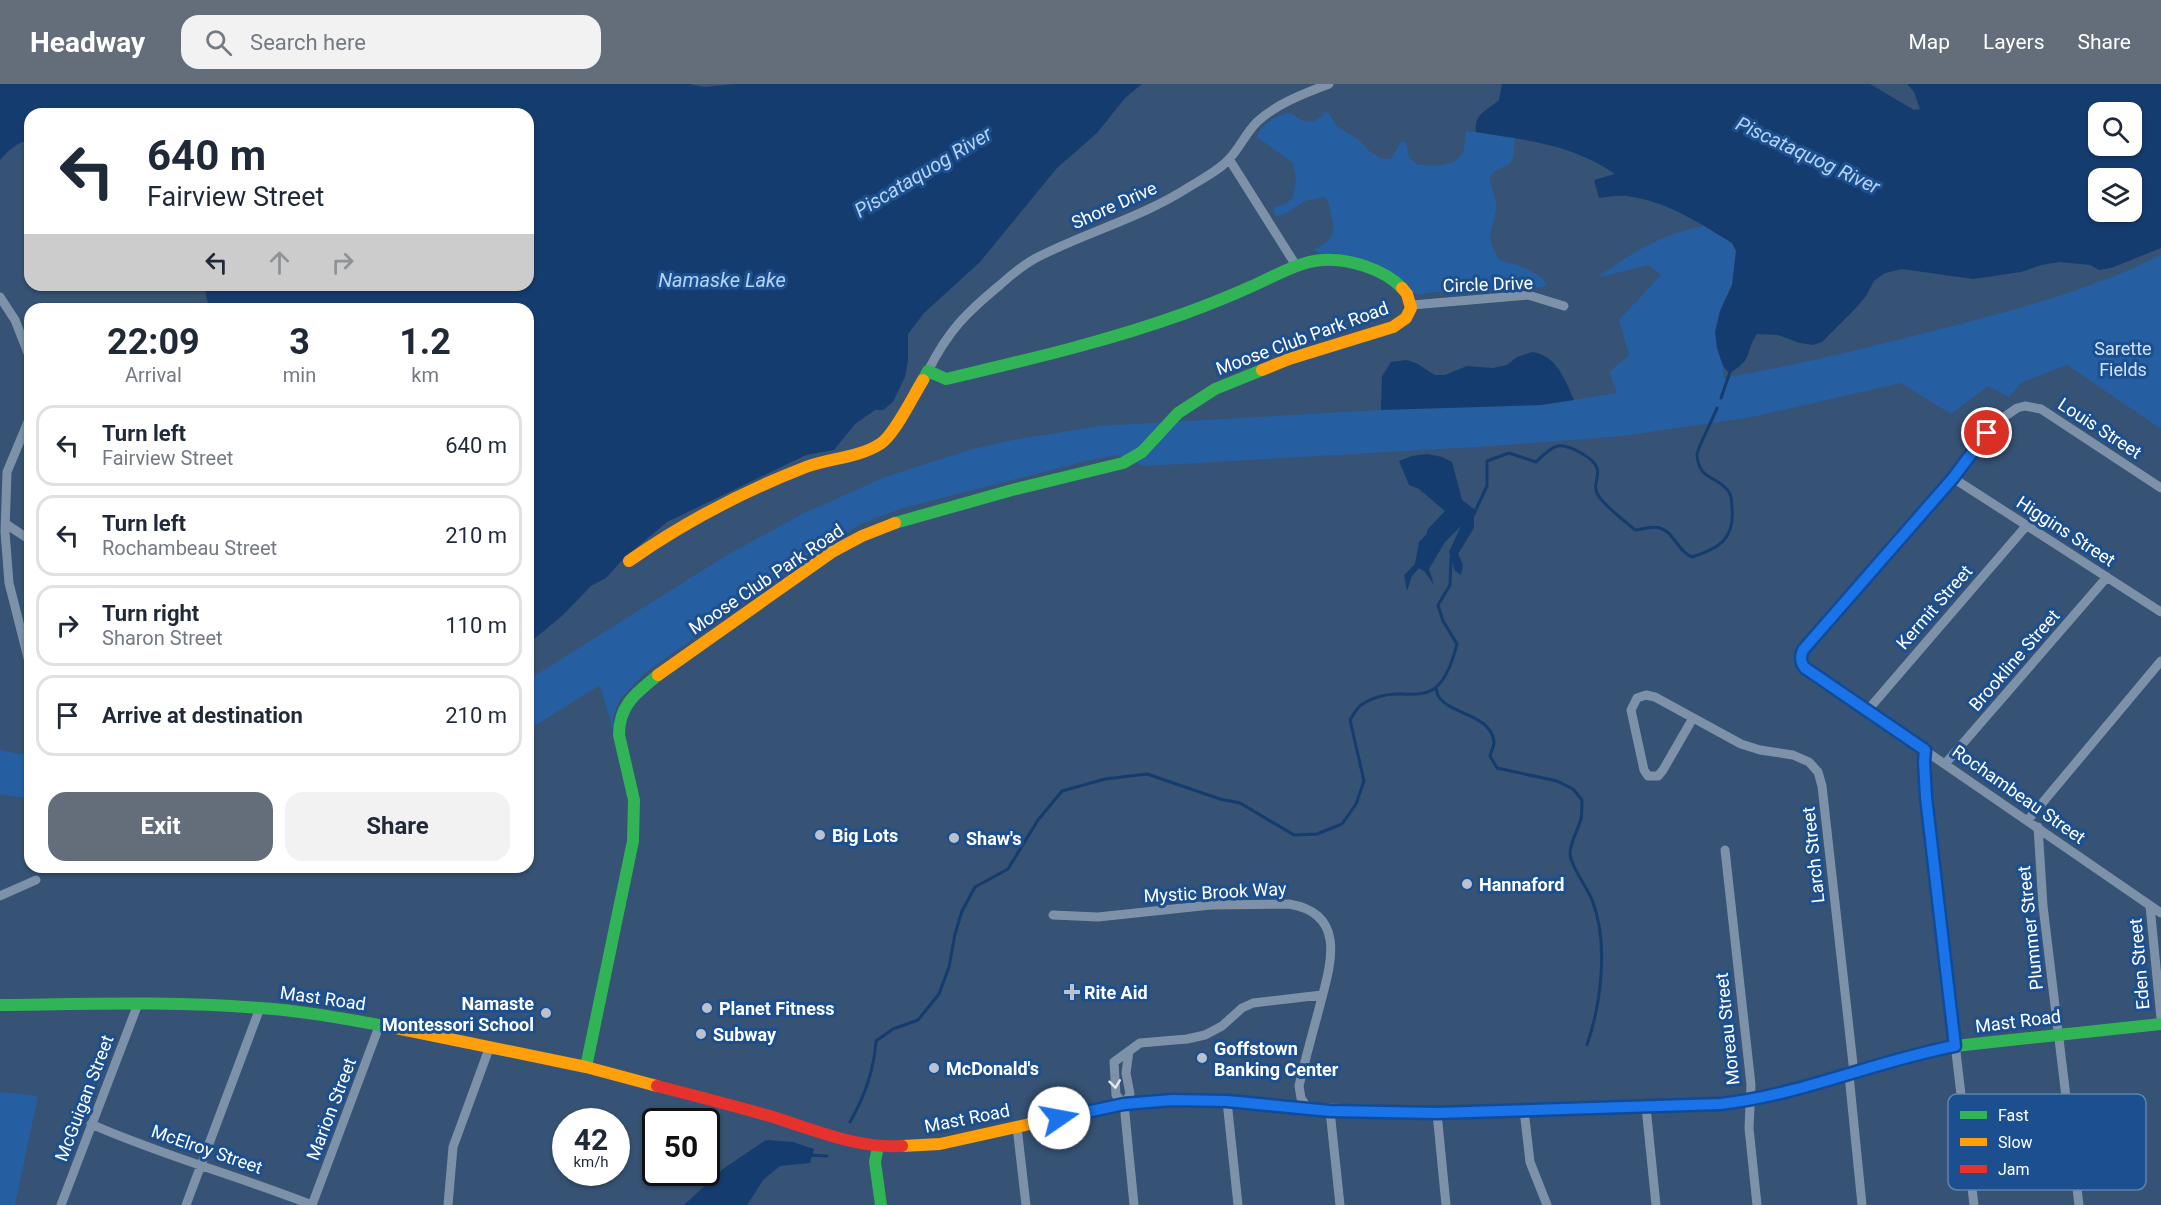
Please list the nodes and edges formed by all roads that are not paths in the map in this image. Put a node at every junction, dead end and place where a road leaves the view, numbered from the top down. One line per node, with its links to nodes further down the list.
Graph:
1 (1329, 84): 2 (street, Shore Drive)
2 (1229, 159): 3 (street); 8 (street, Shore Drive)
3 (1297, 267): 5 (street, Moose Club Park Road); 8 (street, Moose Club Park Road)
4 (0, 297): 7 (street)
5 (1412, 305): 6 (street, Circle Drive); 44 (street, Moose Club Park Road)
6 (1564, 306)
7 (24, 343)
8 (928, 371): 16 (street)
9 (24, 431): 11 (street)
10 (1953, 478): 12 (street, Louis Street); 14 (street, Higgins Street); 21 (street, Rochambeau Street)
11 (3, 480): 13 (street)
12 (2161, 488)
13 (6, 524): 15 (street); 19 (street)
14 (2026, 525): 17 (street, Higgins Street); 21 (street, Kermit Street)
15 (24, 536)
16 (629, 561)
17 (2107, 577): 18 (street, Higgins Street); 24 (street, Brookline Street)
18 (2161, 612)
19 (24, 642)
20 (2161, 661): 25 (street)
21 (1867, 711): 23 (street, Rochambeau Street)
22 (1693, 718): 22 (street, Larch Street); 45 (street, Larch Street)
23 (1925, 750): 24 (street, Rochambeau Street); 42 (street)
24 (1945, 764): 25 (street, Rochambeau Street)
25 (2028, 820): 26 (street, Rochambeau Street)
26 (2038, 827): 30 (street, Rochambeau Street); 40 (street, Plummer Street)
27 (1725, 850): 49 (street, Moreau Street)
28 (36, 880): 29 (street)
29 (0, 896)
30 (2151, 906): 31 (street, Rochambeau Street); 37 (street, Eden Street)
31 (2161, 913)
32 (1053, 915): 33 (street, Mystic Brook Way)
33 (1322, 995): 43 (street); 52 (street, Mystic Brook Way)
34 (138, 1004): 35 (street, Mast Road); 36 (street, Mast Road); 56 (street, McGuigan Street)
35 (0, 1005)
36 (260, 1008): 38 (street, Mast Road); 59 (street)
37 (2161, 1018)
38 (380, 1024): 41 (street, Mast Road); 64 (street, Marion Street)
39 (2161, 1024): 40 (street, Mast Road)
40 (2057, 1034): 42 (street, Mast Road); 47 (street, Plummer Street)
41 (490, 1046): 44 (street, Mast Road); 65 (street)
42 (1955, 1046): 45 (street, Mast Road); 46 (street)
43 (1129, 1051): 50 (street); 50 (street, one-way to 50)
44 (586, 1067): 58 (street, Mast Road)
45 (1852, 1074): 49 (street, Mast Road); 75 (street, Larch Street)
46 (1961, 1094)
47 (2065, 1094)
48 (1227, 1101): 50 (street, Mast Road); 52 (street, Mast Road); 69 (street)
49 (1750, 1101): 51 (street, Mast Road); 74 (street, Moreau Street)
50 (1124, 1104): 57 (street, Mast Road); 68 (street)
51 (1646, 1107): 53 (street, Mast Road); 73 (street)
52 (1308, 1109): 54 (street, Mast Road)
53 (1524, 1110): 55 (street, Mast Road); 72 (street)
54 (1330, 1111): 55 (street, Mast Road); 70 (street)
55 (1437, 1113): 71 (street)
56 (92, 1124): 59 (street, McElroy Street); 62 (street, McGuigan Street)
57 (1017, 1127): 58 (street, Mast Road); 67 (street)
58 (878, 1146): 66 (street)
59 (201, 1165): 63 (street); 64 (street, McElroy Street)
60 (1972, 1190): 76 (street)
61 (2077, 1190): 77 (street, Plummer Street)
62 (61, 1205)
63 (186, 1205)
64 (312, 1205)
65 (448, 1205)
66 (881, 1205)
67 (1026, 1205)
68 (1134, 1205)
69 (1238, 1205)
70 (1340, 1205)
71 (1446, 1205)
72 (1547, 1205)
73 (1656, 1205)
74 (1757, 1205)
75 (1862, 1205)
76 (1974, 1205)
77 (2079, 1205)

